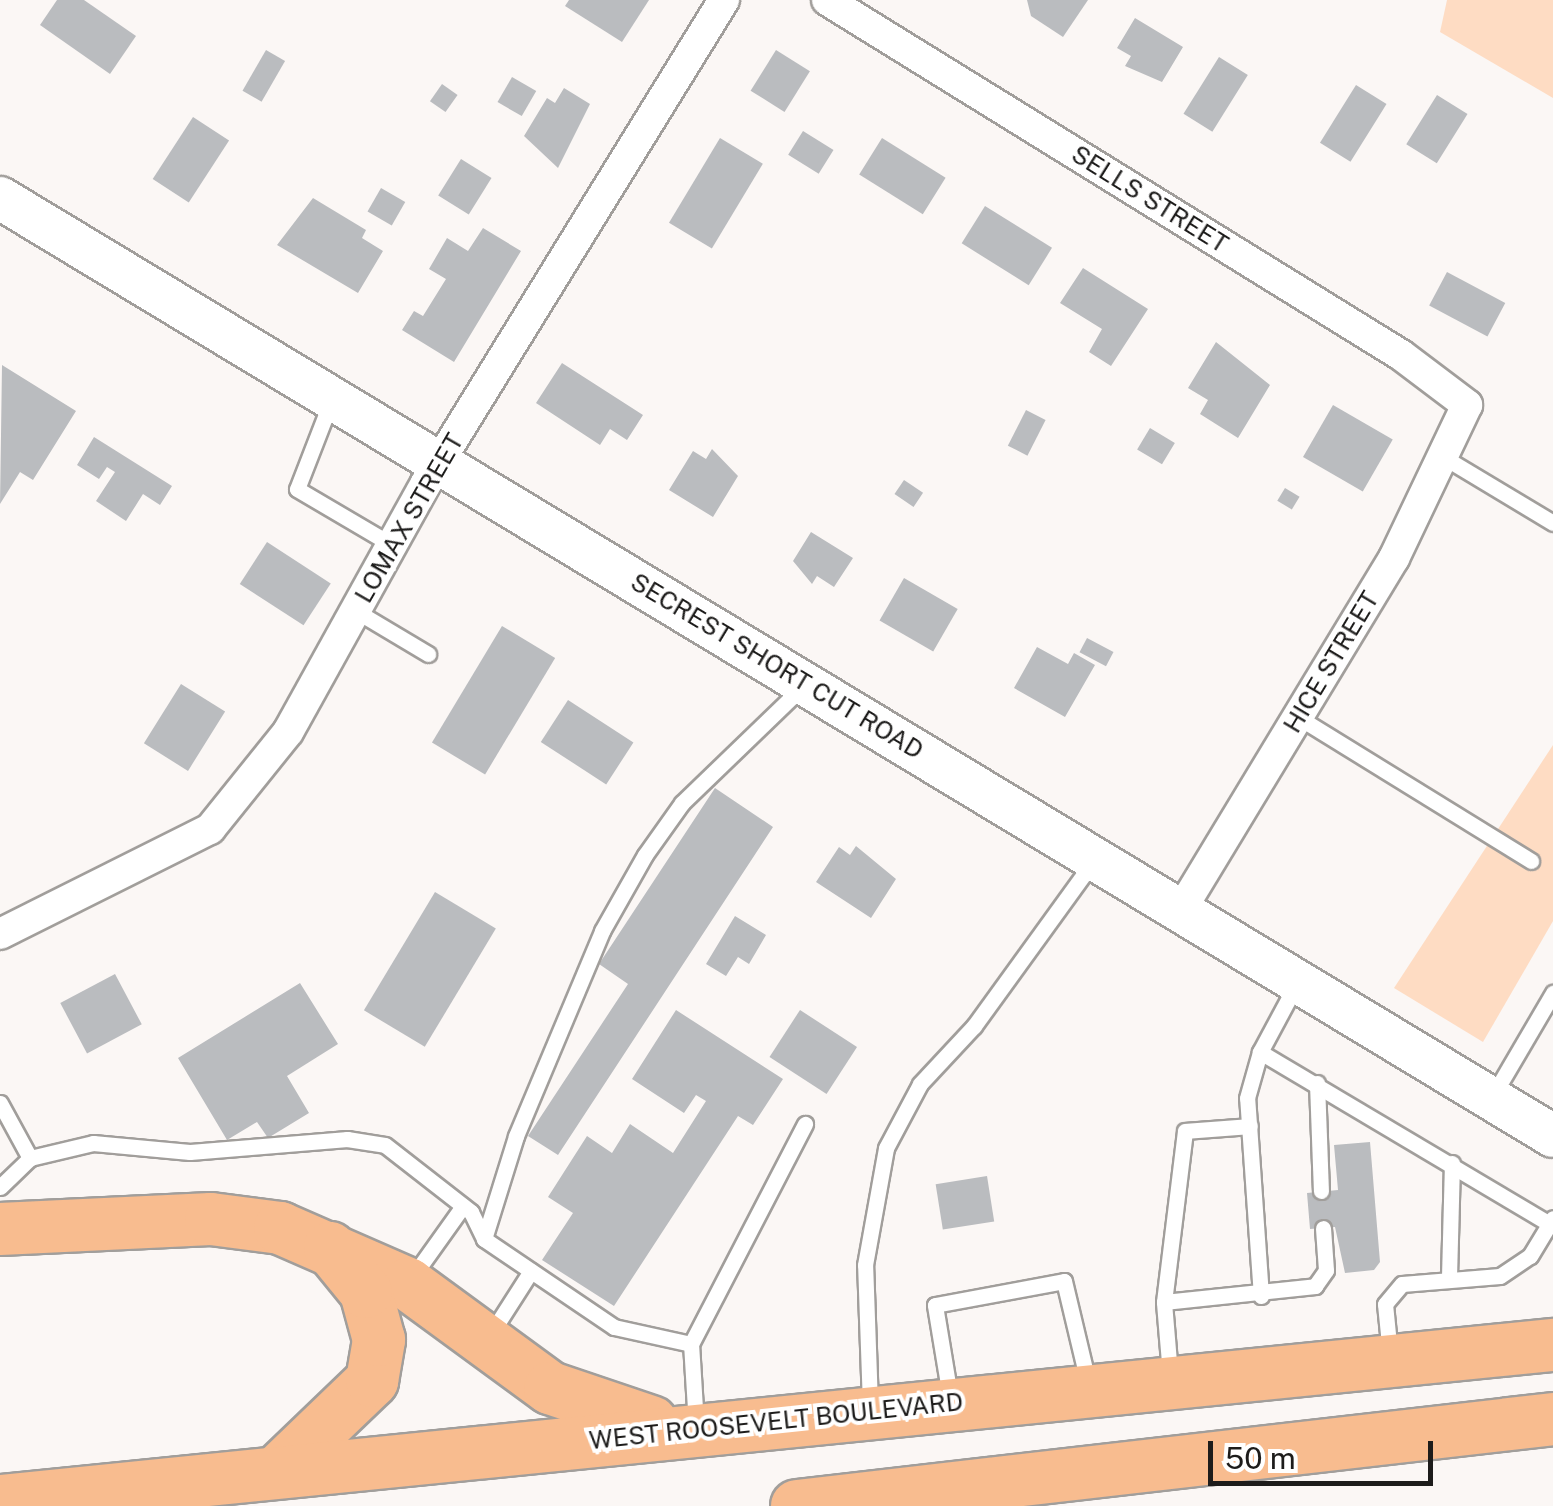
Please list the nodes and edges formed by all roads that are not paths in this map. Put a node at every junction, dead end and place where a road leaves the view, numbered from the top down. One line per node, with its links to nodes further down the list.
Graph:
1 (724, 0): 7 (street, LOMAX STREET)
2 (827, 0): 5 (street, SELLS STREET)
3 (0, 198): 4 (street, SECREST SHORT CUT ROAD)
4 (333, 398): 7 (street, SECREST SHORT CUT ROAD); 9 (lane)
5 (1468, 405): 6 (street, HICE STREET)
6 (1445, 458): 8 (lane); 13 (street, HICE STREET)
7 (440, 460): 9 (street, LOMAX STREET); 12 (street, SECREST SHORT CUT ROAD)
8 (1553, 523)
9 (392, 545): 10 (street, LOMAX STREET)
10 (356, 611): 11 (lane); 17 (street, LOMAX STREET)
11 (428, 654)
12 (805, 683): 14 (street, SECREST SHORT CUT ROAD); 35 (lane)
13 (1298, 717): 15 (lane); 16 (street, HICE STREET)
14 (1094, 860): 16 (street, SECREST SHORT CUT ROAD); 48 (lane)
15 (1531, 861)
16 (1180, 912): 18 (street, SECREST SHORT CUT ROAD)
17 (0, 934)
18 (1297, 982): 20 (lane); 22 (street, SECREST SHORT CUT ROAD)
19 (1553, 992): 22 (lane)
20 (1260, 1052): 21 (lane); 25 (lane)
21 (1317, 1082): 28 (lane); 30 (lane)
22 (1491, 1099): 26 (street, SECREST SHORT CUT ROAD)
23 (0, 1103): 27 (lane)
24 (805, 1124): 42 (lane)
25 (1250, 1126): 39 (lane); 40 (lane)
26 (1553, 1136)
27 (30, 1158): 29 (lane); 31 (lane)
28 (1452, 1163): 32 (lane); 37 (lane)
29 (0, 1188)
30 (1321, 1191)
31 (463, 1206): 35 (lane); 38 (lane)
32 (1551, 1221): 37 (lane)
33 (1324, 1228): 39 (lane)
34 (0, 1229): 38 (highway)
35 (484, 1239): 36 (lane)
36 (531, 1271): 41 (lane); 42 (lane)
37 (1449, 1277): 44 (lane)
38 (387, 1288): 41 (highway); 51 (highway)
39 (1261, 1296): 40 (lane)
40 (1164, 1302): 45 (lane)
41 (477, 1338): 50 (highway)
42 (691, 1344): 50 (lane)
43 (1553, 1345): 44 (highway, WEST ROOSEVELT BOULEVARD)
44 (1390, 1361): 45 (highway, WEST ROOSEVELT BOULEVARD)
45 (1170, 1382): 46 (highway, WEST ROOSEVELT BOULEVARD)
46 (1090, 1390): 47 (highway, WEST ROOSEVELT BOULEVARD); 47 (lane)
47 (951, 1404): 48 (highway, WEST ROOSEVELT BOULEVARD)
48 (870, 1412): 50 (highway, WEST ROOSEVELT BOULEVARD)
49 (1553, 1419): 52 (highway)
50 (692, 1429): 51 (highway, WEST ROOSEVELT BOULEVARD)
51 (278, 1472): 53 (highway, WEST ROOSEVELT BOULEVARD)
52 (968, 1496): 54 (highway)
53 (0, 1501)
54 (796, 1506)

